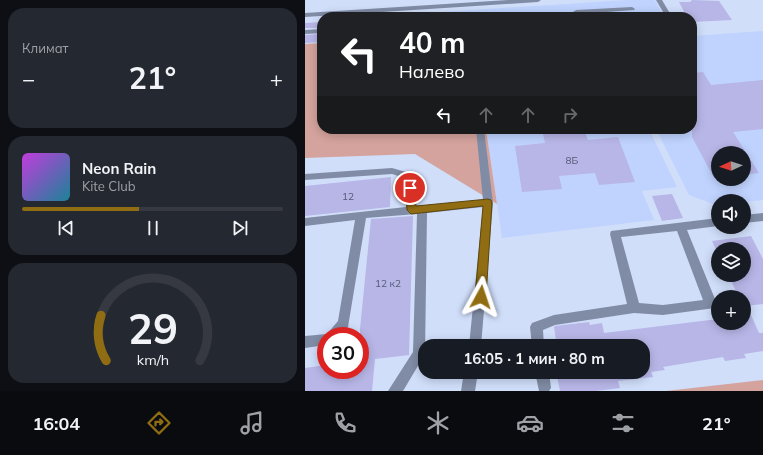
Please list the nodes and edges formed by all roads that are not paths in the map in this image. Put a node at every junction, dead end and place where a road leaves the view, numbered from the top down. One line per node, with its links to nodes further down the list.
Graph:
1 (538, 0): 4 (street)
2 (659, 0): 6 (street)
3 (632, 9): 5 (street)
4 (352, 12)
5 (576, 12)
6 (666, 12)
7 (317, 14): 8 (street)
8 (305, 15)
9 (317, 31): 10 (street)
10 (305, 32)
11 (481, 134): 13 (street)
12 (305, 177): 14 (street)
13 (488, 203): 14 (street); 23 (street)
14 (417, 210): 15 (street); 30 (street)
15 (361, 215): 18 (street); 22 (street)
16 (763, 217): 17 (street)
17 (751, 218)
18 (305, 222)
19 (711, 223): 20 (street)
20 (680, 226): 21 (street); 21 (street)
21 (634, 308): 24 (street)
22 (340, 327)
23 (476, 339)
24 (537, 339)
25 (317, 340): 26 (street)
26 (305, 342)
27 (470, 379): 31 (street)
28 (543, 379): 29 (street)
29 (544, 388)
30 (395, 391)
31 (468, 391)

